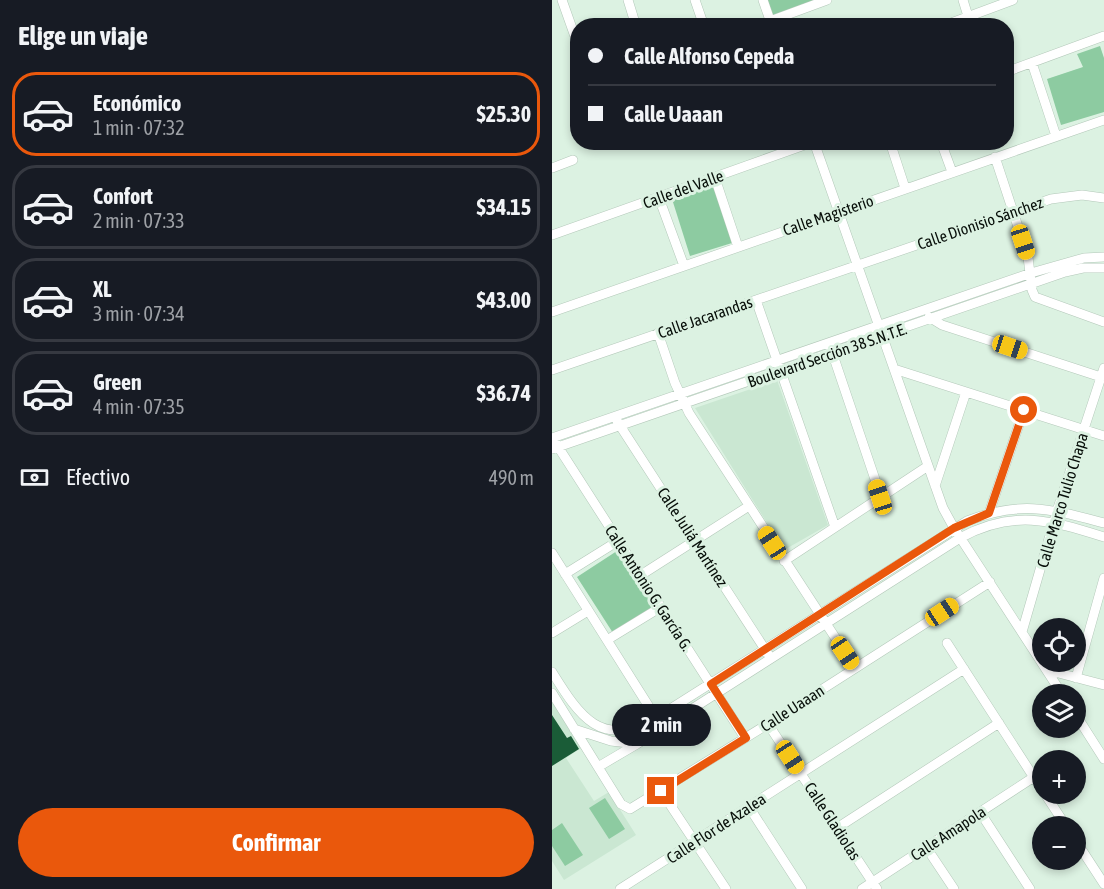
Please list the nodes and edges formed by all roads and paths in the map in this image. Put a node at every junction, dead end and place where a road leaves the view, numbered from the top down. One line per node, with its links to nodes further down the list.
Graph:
1 (561, 0): 14 (street)
2 (628, 0): 8 (street)
3 (695, 0): 9 (street)
4 (763, 0): 10 (street)
5 (827, 0): 11 (street)
6 (963, 0): 12 (street)
7 (1013, 0): 13 (street)
8 (634, 18)
9 (701, 18)
10 (769, 18)
11 (783, 18)
12 (969, 18)
13 (976, 18)
14 (570, 24)
15 (1104, 38): 16 (street)
16 (1032, 63): 17 (street); 19 (street)
17 (1014, 69)
18 (1104, 120): 19 (street, Calle Magisterio)
19 (1056, 136): 24 (street, Calle Magisterio)
20 (792, 150): 28 (street, Calle del Valle)
21 (817, 150): 32 (street)
22 (893, 150): 29 (street)
23 (944, 150): 27 (street)
24 (994, 157): 27 (street, Calle Magisterio); 33 (street)
25 (573, 160): 26 (street)
26 (552, 168)
27 (952, 172): 29 (street, Calle Magisterio)
28 (715, 178): 30 (street, Calle del Valle); 35 (street)
29 (905, 188): 32 (street, Calle Magisterio)
30 (659, 198): 34 (street, Calle del Valle); 37 (street)
31 (1104, 198): 33 (street, Calle Dionisio Sánchez)
32 (839, 211): 35 (street, Calle Magisterio); 38 (street)
33 (1013, 212): 38 (street, Calle Dionisio Sánchez); 40 (street)
34 (552, 235)
35 (738, 247): 37 (street, Calle Magisterio)
36 (1104, 257): 40 (street, Boulevard Sección 38 S.N.T.E.)
37 (684, 266): 43 (street, Calle Magisterio)
38 (859, 266): 41 (street, Calle Jacarandas); 46 (street)
39 (1104, 268): 40 (street, Boulevard Sección 38 S.N.T.E.)
40 (1031, 278): 42 (street, Boulevard Sección 38 S.N.T.E.); 44 (street, Boulevard Sección 38 S.N.T.E.); 45 (street)
41 (756, 300): 47 (street, Calle Jacarandas); 50 (street)
42 (923, 311): 44 (street); 46 (street, Boulevard Sección 38 S.N.T.E.)
43 (552, 312)
44 (932, 319): 46 (street, Boulevard Sección 38 S.N.T.E.); 54 (street)
45 (1104, 322)
46 (881, 331): 48 (street, Boulevard Sección 38 S.N.T.E.); 49 (street, Boulevard Sección 38 S.N.T.E.); 51 (street)
47 (658, 333): 52 (street, Calle Jacarandas); 56 (street)
48 (829, 343): 49 (street); 50 (street, Boulevard Sección 38 S.N.T.E.)
49 (833, 353): 53 (street, Boulevard Sección 38 S.N.T.E.); 65 (street)
50 (777, 360): 53 (street); 56 (street, Boulevard Sección 38 S.N.T.E.)
51 (894, 369): 55 (street); 63 (street)
52 (552, 370)
53 (781, 371): 56 (street, Boulevard Sección 38 S.N.T.E.); 71 (street)
54 (1102, 373): 60 (street, Calle Marco Tulio Chapa)
55 (966, 392): 57 (street); 64 (street)
56 (682, 399): 58 (street, Boulevard Sección 38 S.N.T.E.); 59 (street, Boulevard Sección 38 S.N.T.E.); 66 (street)
57 (1024, 410): 60 (street); 68 (street)
58 (614, 417): 59 (street, Calle Juliá Martínez); 62 (street, Boulevard Sección 38 S.N.T.E.)
59 (620, 425): 62 (street, Boulevard Sección 38 S.N.T.E.); 76 (street, Calle Juliá Martínez)
60 (1084, 429): 61 (street); 67 (street, Calle Marco Tulio Chapa)
61 (1104, 436)
62 (554, 443): 75 (street, Calle Antonio G. García G.)
63 (928, 466): 64 (street); 65 (street)
64 (935, 486): 72 (street)
65 (880, 497): 71 (street)
66 (749, 506): 76 (street); 78 (street)
67 (1057, 511): 68 (street); 69 (street, Calle Marco Tulio Chapa); 70 (street)
68 (989, 513): 72 (street)
69 (1054, 522): 73 (street); 74 (street); 87 (street, Calle Marco Tulio Chapa)
70 (1104, 523)
71 (835, 527): 78 (street)
72 (954, 528): 74 (street); 85 (street)
73 (1104, 537)
74 (960, 538): 82 (street); 86 (street)
75 (618, 541): 79 (street); 80 (street, Calle Antonio G. García G.)
76 (695, 541): 80 (street); 92 (street, Calle Juliá Martínez)
77 (552, 553): 79 (street)
78 (784, 561): 85 (street)
79 (566, 574): 84 (street)
80 (641, 575): 83 (street, Calle Antonio G. García G.)
81 (1104, 578): 98 (street)
82 (990, 582): 87 (street); 94 (street, Calle Uaaan)
83 (661, 607): 89 (street); 99 (street, Calle Antonio G. García G.)
84 (588, 610): 88 (street); 89 (street)
85 (819, 614): 86 (street); 92 (street)
86 (825, 623): 93 (street); 94 (street)
87 (1022, 632): 91 (street)
88 (552, 633)
89 (607, 640): 103 (street)
90 (947, 643): 95 (street)
91 (1032, 647)
92 (765, 648): 93 (street, Calle Juliá Martínez); 99 (street)
93 (771, 658): 102 (street)
94 (855, 668): 105 (street, Calle Uaaan)
95 (964, 669): 104 (street); 114 (street, Calle Flor de Azalea)
96 (552, 672): 103 (street)
97 (1054, 672): 98 (street)
98 (1076, 678): 100 (street)
99 (711, 684): 102 (street, Calle Antonio G. García G.); 103 (street)
100 (1104, 685)
101 (552, 693): 107 (street)
102 (717, 693): 106 (street); 109 (street, Calle Antonio G. García G.)
103 (656, 718): 106 (street)
104 (999, 723): 115 (street); 120 (street)
105 (768, 724): 109 (street, Calle Uaaan); 114 (street, Calle Gladiolas)
106 (662, 727): 110 (street)
107 (574, 729): 110 (street); 113 (street)
108 (1086, 729): 111 (street)
109 (746, 738): 117 (street, Calle Uaaan)
110 (637, 744): 113 (street)
111 (1101, 751): 112 (street)
112 (1104, 759)
113 (598, 767): 117 (street, Calle Uaaan)
114 (801, 774): 118 (street, Calle Flor de Azalea); 120 (street, Calle Gladiolas)
115 (1032, 774)
116 (1032, 778): 119 (street, Calle Amapola)
117 (661, 791): 121 (street)
118 (749, 807): 121 (street, Calle Flor de Azalea); 128 (street)
119 (981, 812): 122 (street, Calle Amapola); 131 (street)
120 (837, 828): 125 (street, Calle Gladiolas)
121 (695, 842): 126 (street, Calle Flor de Azalea); 127 (street)
122 (926, 847): 125 (street, Calle Amapola); 130 (street)
123 (1086, 856): 124 (street)
124 (1104, 884)
125 (875, 886): 129 (street, Calle Amapola)
126 (620, 889)
127 (726, 889)
128 (802, 889)
129 (862, 889)
130 (954, 889)
131 (1030, 889)

